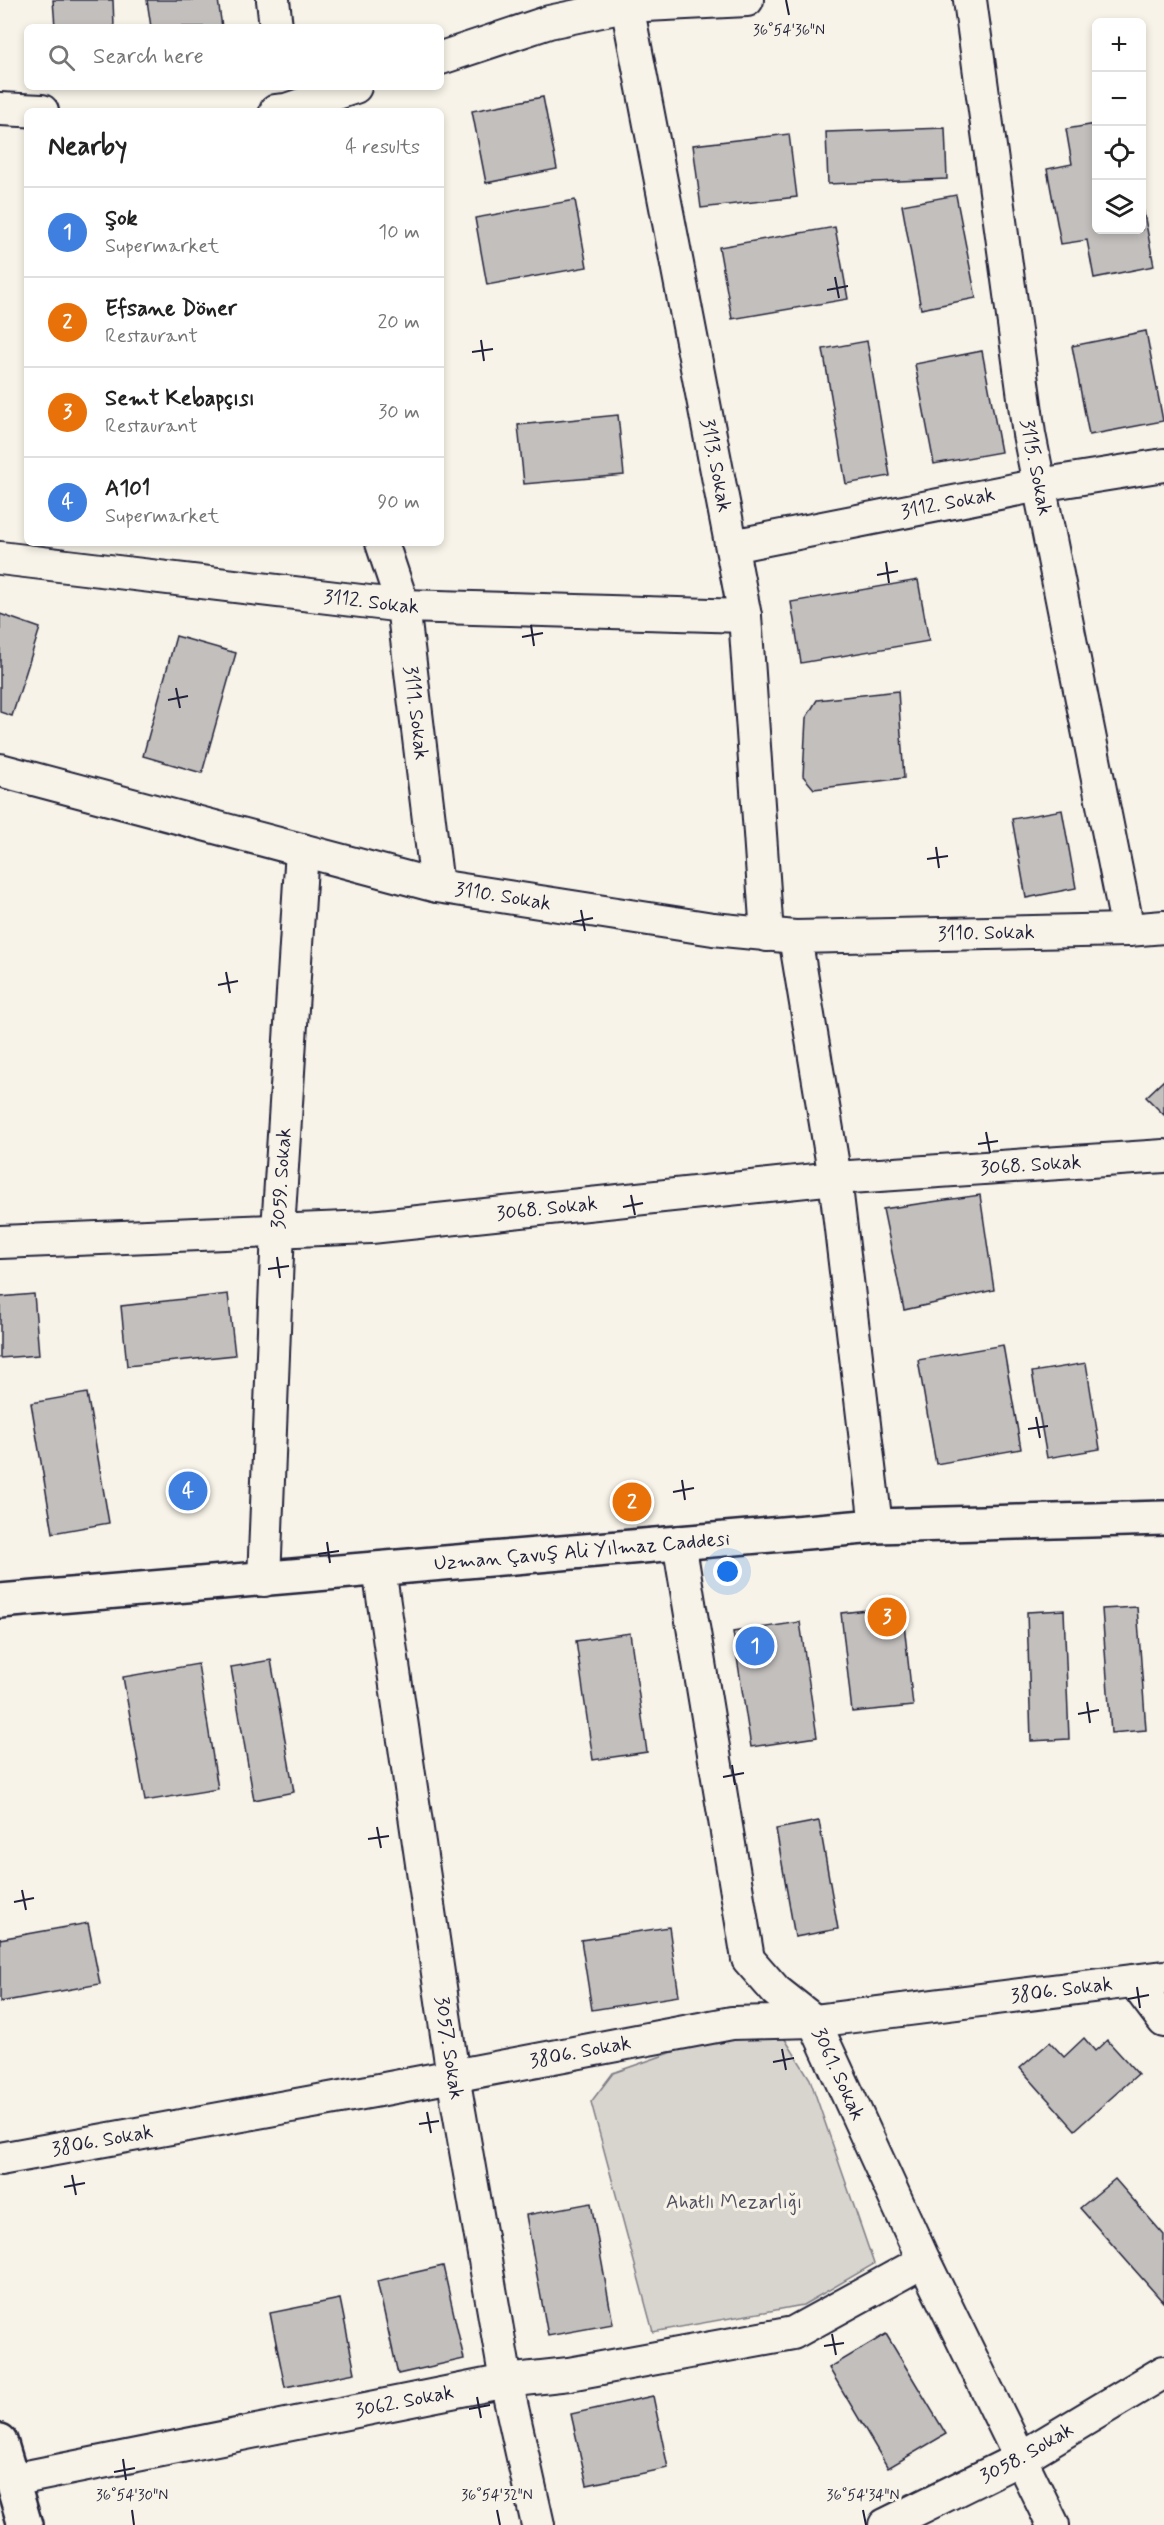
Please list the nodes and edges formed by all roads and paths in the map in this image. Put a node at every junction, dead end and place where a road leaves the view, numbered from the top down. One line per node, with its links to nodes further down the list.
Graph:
1 (273, 0): 5 (street)
2 (747, 0): 4 (street)
3 (970, 0): 12 (street, 3115. Sokak)
4 (626, 3): 6 (street); 14 (street, 3113. Sokak)
5 (276, 24)
6 (444, 57)
7 (343, 90): 8 (street)
8 (283, 105)
9 (0, 109): 10 (street)
10 (24, 110)
11 (1164, 465): 12 (street, 3112. Sokak)
12 (1039, 485): 14 (street, 3112. Sokak); 22 (street, 3115. Sokak)
13 (383, 546): 16 (street, 3111. Sokak)
14 (732, 546): 17 (street, 3113. Sokak)
15 (0, 558): 16 (street, 3112. Sokak)
16 (403, 606): 17 (street, 3112. Sokak); 20 (street, 3111. Sokak)
17 (745, 616): 23 (street, 3113. Sokak)
18 (0, 770): 19 (street, 3110. Sokak)
19 (302, 850): 20 (street, 3110. Sokak); 26 (street, 3059. Sokak)
20 (437, 886): 23 (street, 3110. Sokak)
21 (1164, 927): 22 (street, 3110. Sokak)
22 (1128, 930): 23 (street, 3110. Sokak)
23 (781, 936): 25 (street, 3113. Sokak)
24 (1164, 1156): 25 (street, 3068. Sokak)
25 (835, 1178): 26 (street, 3068. Sokak); 29 (street, 3113. Sokak)
26 (278, 1230): 27 (street, 3068. Sokak); 32 (street, 3059. Sokak)
27 (0, 1242)
28 (1164, 1518): 29 (street, Uzman Çavuş Ali Yılmaz Caddesi)
29 (876, 1526): 30 (street, Uzman Çavuş Ali Yılmaz Caddesi)
30 (679, 1542): 31 (street, Uzman Çavuş Ali Yılmaz Caddesi); 35 (street, 3061. Sokak)
31 (379, 1569): 32 (street, Uzman Çavuş Ali Yılmaz Caddesi); 37 (street, 3057. Sokak)
32 (264, 1580): 33 (street, Uzman Çavuş Ali Yılmaz Caddesi)
33 (0, 1601)
34 (1149, 1979): 35 (street, 3806. Sokak); 36 (street)
35 (814, 2021): 37 (street, 3806. Sokak); 39 (street, 3061. Sokak)
36 (1164, 2021)
37 (453, 2076): 38 (street, 3806. Sokak); 41 (street, 3057. Sokak)
38 (0, 2158)
39 (924, 2261): 41 (street, 3062. Sokak); 43 (street, 3061. Sokak)
40 (1164, 2372): 43 (street, 3058. Sokak)
41 (506, 2381): 44 (street, 3062. Sokak); 46 (street, 3057. Sokak)
42 (0, 2441): 44 (street)
43 (1019, 2459): 47 (street, 3058. Sokak); 48 (street, 3061. Sokak)
44 (12, 2480): 45 (street)
45 (25, 2525)
46 (538, 2525)
47 (885, 2525)
48 (1053, 2525)

